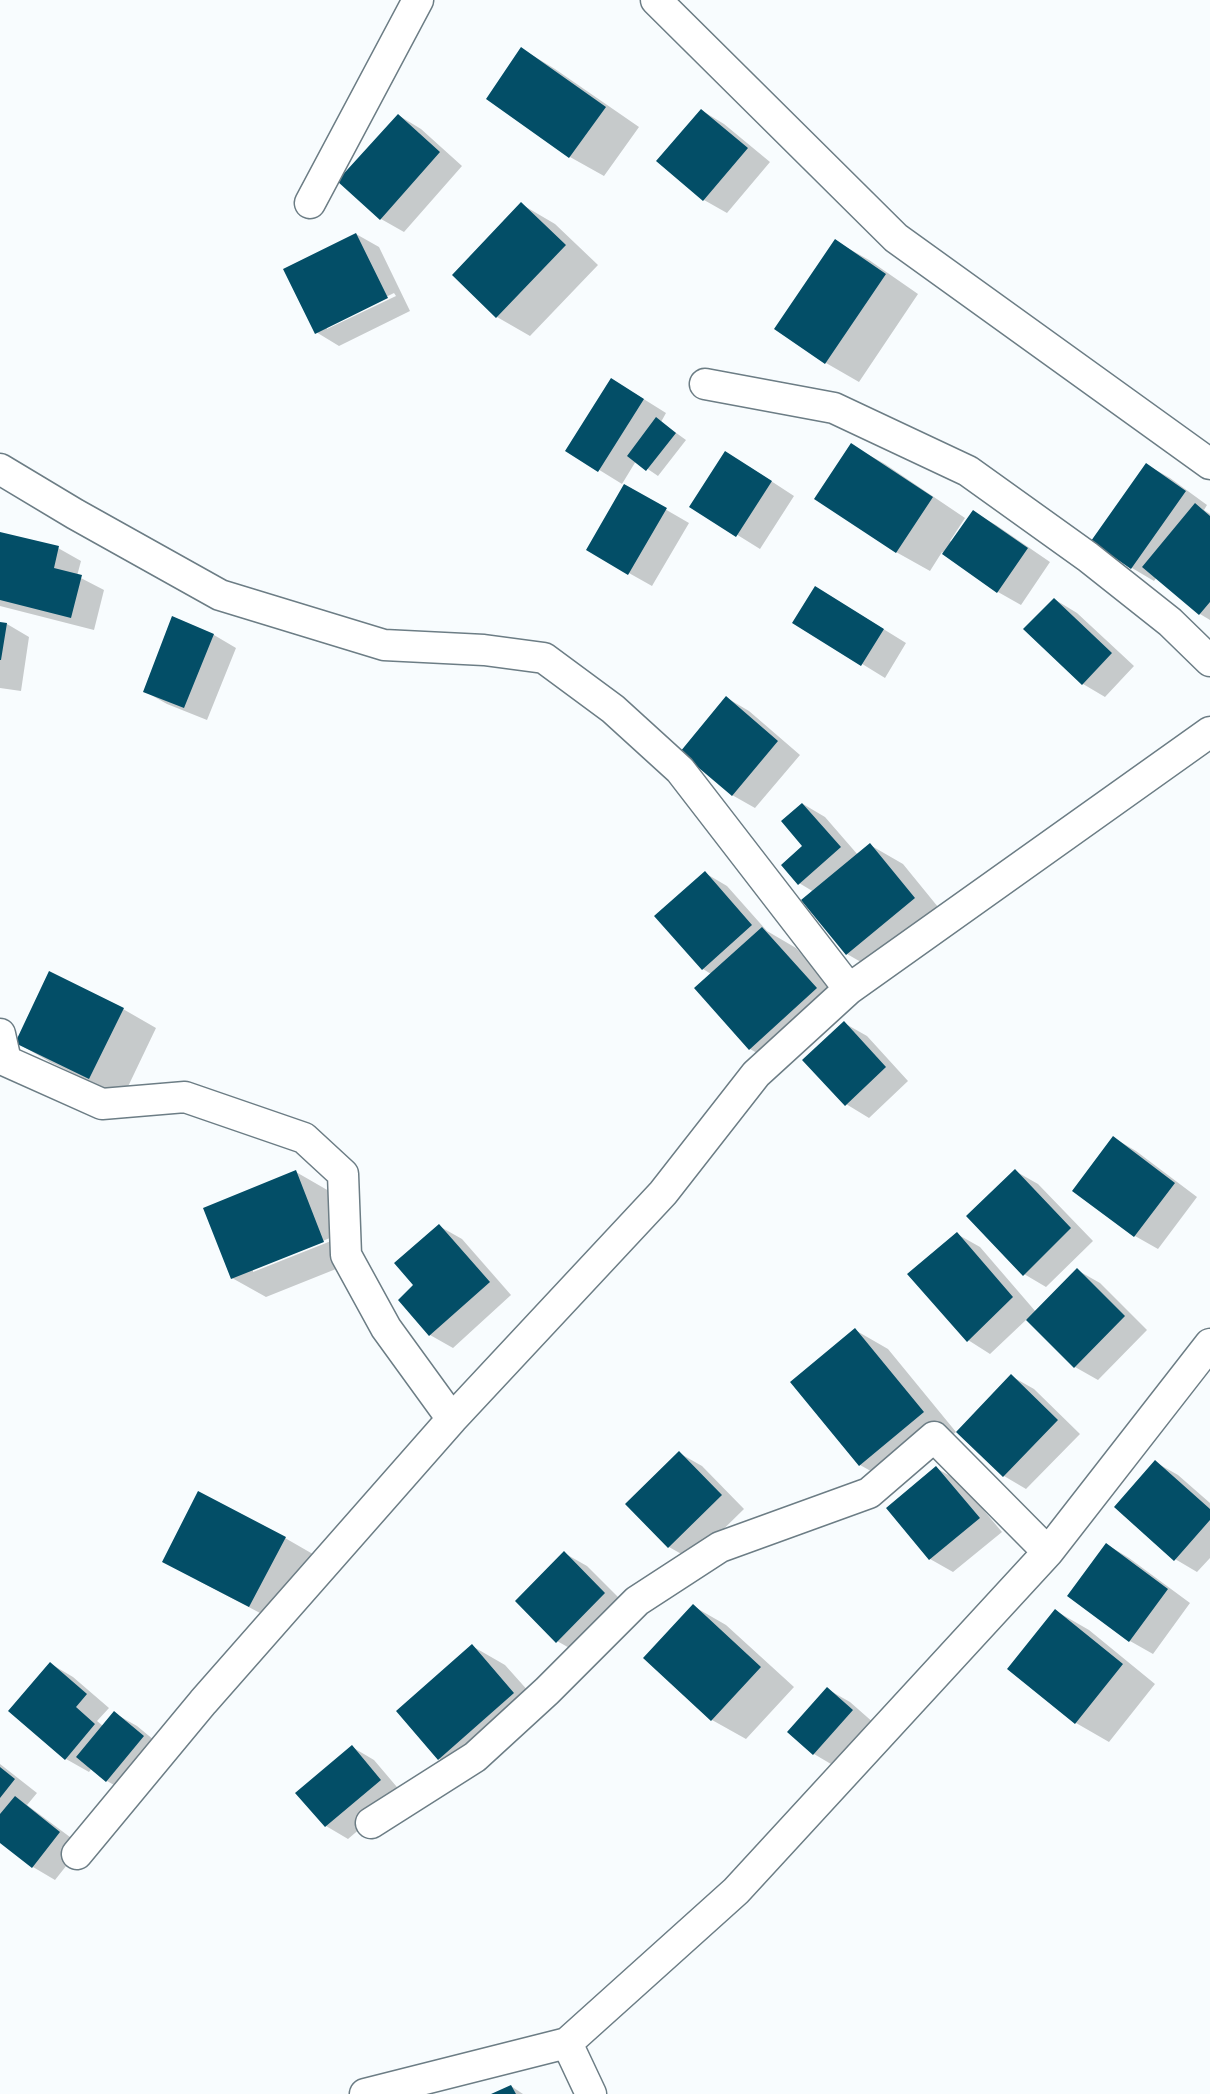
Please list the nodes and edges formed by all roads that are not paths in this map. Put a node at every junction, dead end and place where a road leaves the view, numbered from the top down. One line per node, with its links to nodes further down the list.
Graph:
1 (418, 0): 3 (street)
2 (656, 0): 5 (street)
3 (310, 202)
4 (705, 384): 7 (street)
5 (1210, 464)
6 (0, 469): 9 (street)
7 (1210, 661)
8 (1210, 732): 9 (street)
9 (849, 989): 12 (street)
10 (0, 1034): 12 (street)
11 (1210, 1344): 13 (street)
12 (452, 1419): 15 (street)
13 (1048, 1552): 14 (street); 16 (street)
14 (371, 1823)
15 (77, 1854)
16 (567, 2043): 17 (street); 18 (street)
17 (365, 2094)
18 (591, 2094)

